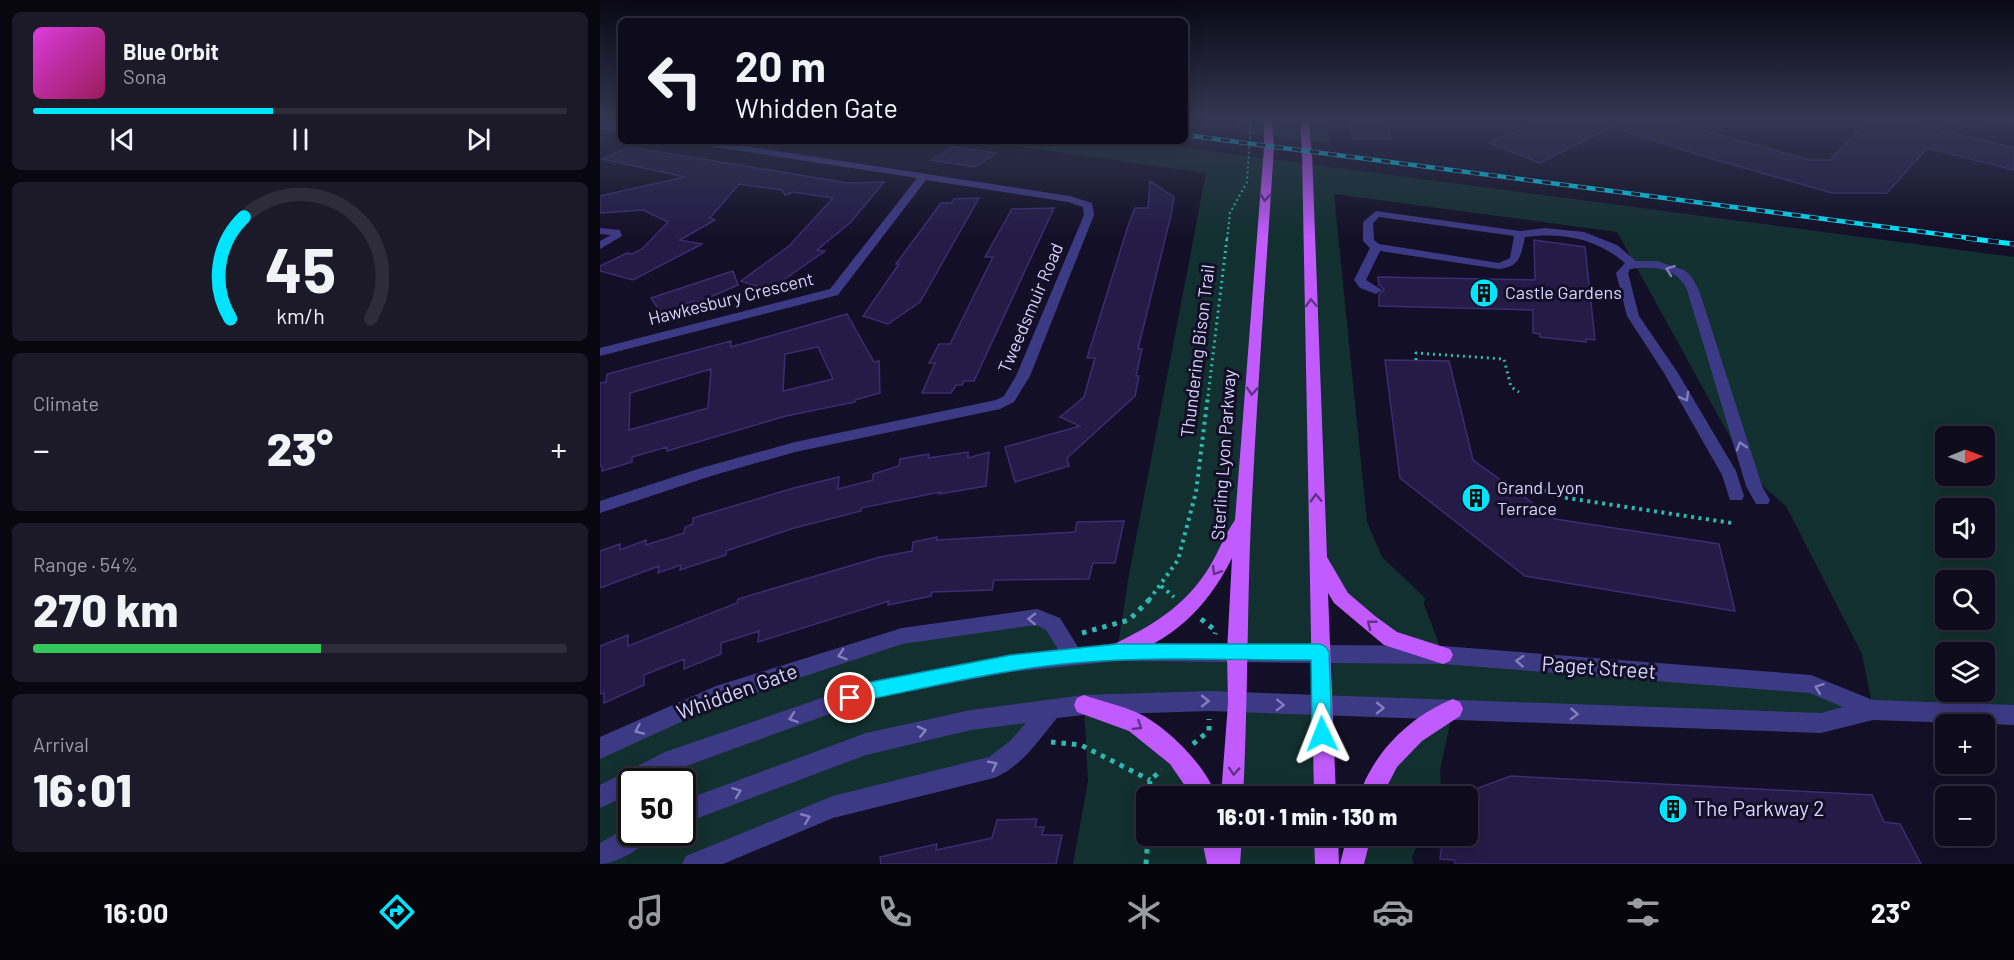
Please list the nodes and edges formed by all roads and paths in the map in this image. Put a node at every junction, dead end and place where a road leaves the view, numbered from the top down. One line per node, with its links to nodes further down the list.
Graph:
1 (808, 158): 5 (street, Tweedsmuir Road)
2 (1248, 158): 22 (path, Thundering Bison Trail)
3 (1268, 158): 19 (main road, Sterling Lyon Parkway, one-way to 19)
4 (1307, 158): 21 (main road, one-way to 4)
5 (924, 176): 12 (street, Hawkesbury Crescent); 18 (street, Tweedsmuir Road)
6 (600, 231): 8 (street)
7 (1520, 234): 9 (street); 9 (street); 10 (street)
8 (600, 246)
9 (1376, 247): 11 (street)
10 (1633, 264): 16 (street, one-way to 16); 17 (street, one-way to 10)
11 (1376, 290)
12 (600, 352)
13 (1416, 360): 14 (path)
14 (1518, 392)
15 (1538, 486): 20 (path)
16 (1736, 496)
17 (1762, 500)
18 (600, 507)
19 (1243, 519): 23 (main road, one-way to 23); 24 (main road, Sterling Lyon Parkway)
20 (1732, 523)
21 (1318, 556): 25 (main road); 26 (main road, one-way to 21)
22 (1066, 647): 23 (street); 35 (street, Whidden Gate, one-way to 35); 41 (street, one-way to 41)
23 (1117, 652): 24 (street)
24 (1237, 652): 25 (street); 27 (main road, Sterling Lyon Parkway)
25 (1320, 652): 26 (street, Paget Street); 29 (main road)
26 (1443, 655): 32 (street, Paget Street, one-way to 26)
27 (1238, 703): 28 (street, one-way to 27); 29 (street, one-way to 29); 38 (main road, Sterling Lyon Parkway, one-way to 38)
28 (1084, 705): 30 (street); 37 (main road, one-way to 37)
29 (1321, 706): 31 (street, Paget Street, one-way to 31); 39 (main road)
30 (1053, 708): 34 (street); 42 (street, one-way to 30)
31 (1453, 709): 32 (street, Paget Street, one-way to 32); 40 (main road)
32 (1873, 710): 33 (street, Paget Street)
33 (2014, 715)
34 (1024, 740): 36 (path); 50 (street, one-way to 34)
35 (600, 748)
36 (1150, 780)
37 (1198, 786)
38 (1233, 786)
39 (1324, 786)
40 (1375, 786)
41 (600, 797)
42 (696, 808)
43 (618, 846): 49 (street)
44 (1147, 846): 51 (path)
45 (1215, 846): 52 (main road)
46 (1229, 846): 53 (main road)
47 (1326, 846): 54 (main road)
48 (1356, 846): 55 (main road)
49 (600, 856)
50 (694, 864)
51 (1146, 864)
52 (1219, 864)
53 (1228, 864)
54 (1327, 864)
55 (1352, 864)

